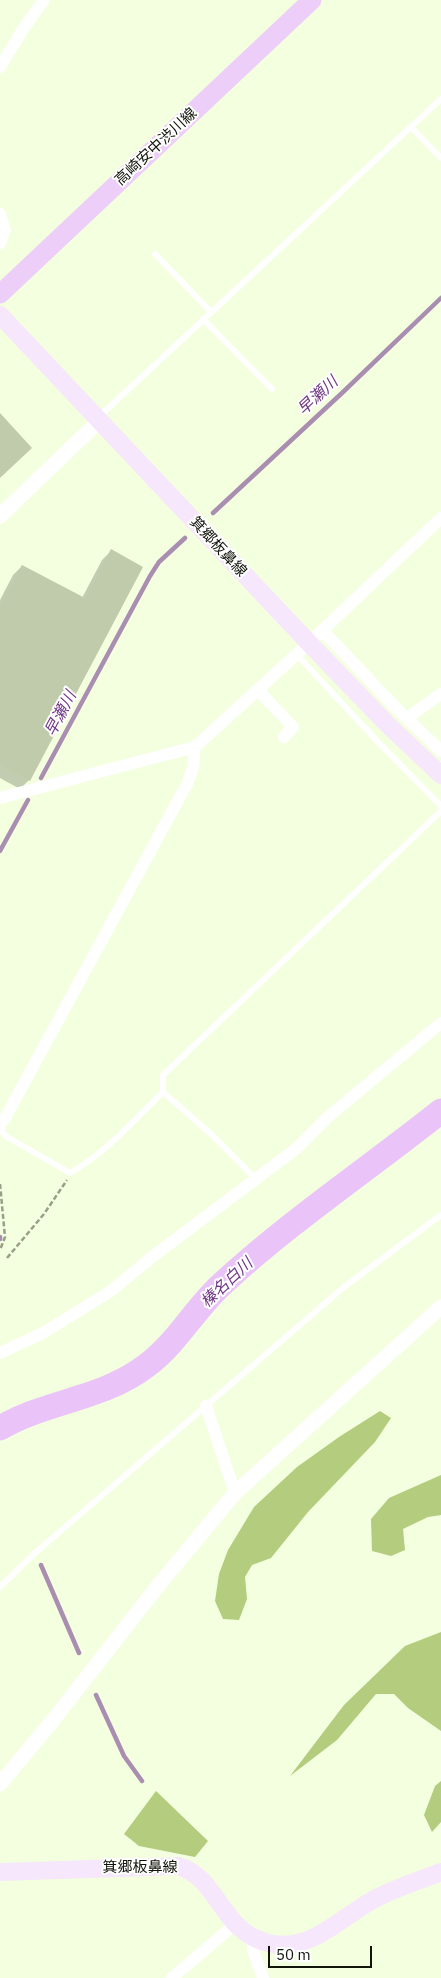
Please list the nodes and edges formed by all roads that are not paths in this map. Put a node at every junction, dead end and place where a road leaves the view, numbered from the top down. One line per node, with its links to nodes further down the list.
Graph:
1 (44, 0): 3 (street)
2 (312, 0): 10 (main road, 高崎安中渋川線)
3 (0, 67)
4 (441, 99): 5 (lane)
5 (411, 126): 6 (lane); 11 (lane)
6 (441, 158)
7 (0, 214): 8 (street)
8 (0, 243)
9 (155, 254): 11 (lane)
10 (0, 294)
11 (211, 312): 13 (lane)
12 (0, 315): 15 (main road, 箕郷板鼻線)
13 (203, 319): 14 (lane); 15 (lane)
14 (272, 389)
15 (99, 421): 16 (street); 19 (main road, 箕郷板鼻線)
16 (0, 516)
17 (441, 518): 18 (street)
18 (322, 630): 19 (street); 22 (street)
19 (303, 648): 20 (street); 26 (main road, 箕郷板鼻線); 28 (lane)
20 (258, 690): 23 (street); 24 (street)
21 (441, 694): 22 (street)
22 (407, 718): 25 (street)
23 (284, 737)
24 (195, 747): 27 (street); 32 (street)
25 (441, 751)
26 (441, 775)
27 (0, 798)
28 (441, 806)
29 (441, 811): 31 (lane)
30 (441, 1023): 33 (street)
31 (164, 1092): 32 (lane); 33 (lane)
32 (4, 1112)
33 (255, 1178): 36 (street)
34 (441, 1215): 37 (lane)
35 (441, 1307): 38 (street)
36 (0, 1353)
37 (206, 1406): 38 (street); 39 (lane)
38 (235, 1493): 40 (street)
39 (0, 1587)
40 (0, 1784)
41 (0, 1872): 43 (main road, 箕郷板鼻線)
42 (441, 1872): 44 (main road, 箕郷板鼻線)
43 (235, 1924): 44 (main road, 箕郷板鼻線); 45 (street)
44 (254, 1939): 46 (street)
45 (172, 1978)
46 (263, 1978)

